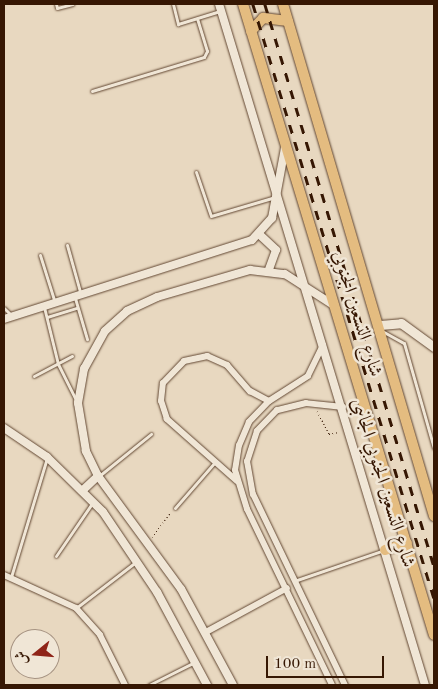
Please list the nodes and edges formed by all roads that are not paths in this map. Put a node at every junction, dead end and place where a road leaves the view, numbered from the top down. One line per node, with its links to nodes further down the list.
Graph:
1 (56, 4): 2 (lane)
2 (72, 4)
3 (173, 4): 7 (lane)
4 (243, 4): 9 (main road, شارع التسعين الجنوبي)
5 (283, 4): 8 (main road, شارع التسعين الجنوبي)
6 (220, 7): 7 (lane); 13 (street, شارع التسعين الجنوبي الجانبى)
7 (197, 18): 10 (lane)
8 (288, 21): 9 (main road); 28 (main road, شارع التسعين الجنوبي)
9 (251, 31): 11 (main road, شارع التسعين الجنوبي)
10 (92, 91)
11 (285, 148): 13 (street); 21 (main road, شارع التسعين الجنوبي)
12 (196, 172): 13 (lane)
13 (278, 196): 14 (street); 18 (street, شارع التسعين الجنوبي الجانبى)
14 (260, 235): 17 (street); 19 (street)
15 (67, 245): 19 (lane)
16 (40, 255): 20 (lane)
17 (269, 269): 18 (street); 36 (street)
18 (305, 284): 21 (street); 30 (street, شارع التسعين الجنوبي الجانبى)
19 (78, 296): 20 (street); 24 (lane)
20 (55, 304): 22 (street)
21 (335, 306): 50 (main road, شارع التسعين الجنوبي)
22 (44, 307): 25 (street); 26 (lane)
23 (4, 308): 25 (lane)
24 (78, 308): 26 (lane); 29 (lane)
25 (12, 316): 27 (street)
26 (47, 317): 33 (lane)
27 (4, 319)
28 (381, 328): 31 (main road); 40 (lane); 48 (main road, شارع التسعين الجنوبي)
29 (87, 339)
30 (324, 344): 35 (street); 37 (street, شارع التسعين الجنوبي الجانبى)
31 (434, 347)
32 (72, 356): 33 (lane)
33 (58, 364): 34 (lane); 36 (lane)
34 (34, 376)
35 (269, 401): 42 (street); 44 (street)
36 (78, 404): 43 (street)
37 (342, 407): 49 (street); 52 (street, شارع التسعين الجنوبي الجانبى)
38 (4, 428): 41 (street)
39 (152, 434): 43 (lane)
40 (434, 448)
41 (47, 457): 45 (street); 55 (lane)
42 (215, 461): 44 (street); 47 (lane)
43 (98, 476): 45 (street); 59 (street)
44 (237, 481): 51 (street)
45 (84, 490): 46 (street)
46 (94, 501): 53 (lane); 54 (street)
47 (175, 508)
48 (434, 516)
49 (278, 541): 51 (street); 56 (street)
50 (408, 543): 52 (main road); 60 (main road, شارع التسعين الجنوبي)
51 (266, 548): 57 (street)
52 (385, 550): 56 (lane); 68 (street, شارع التسعين الجنوبي الجانبى)
53 (56, 556)
54 (138, 561): 58 (lane); 61 (street)
55 (7, 576): 58 (street)
56 (297, 580): 67 (street)
57 (287, 588): 59 (street); 66 (street)
58 (76, 608): 62 (street)
59 (206, 632): 65 (street)
60 (434, 635)
61 (195, 662): 63 (lane); 64 (street)
62 (125, 685)
63 (149, 685)
64 (207, 685)
65 (233, 685)
66 (332, 685)
67 (345, 685)
68 (425, 685)

